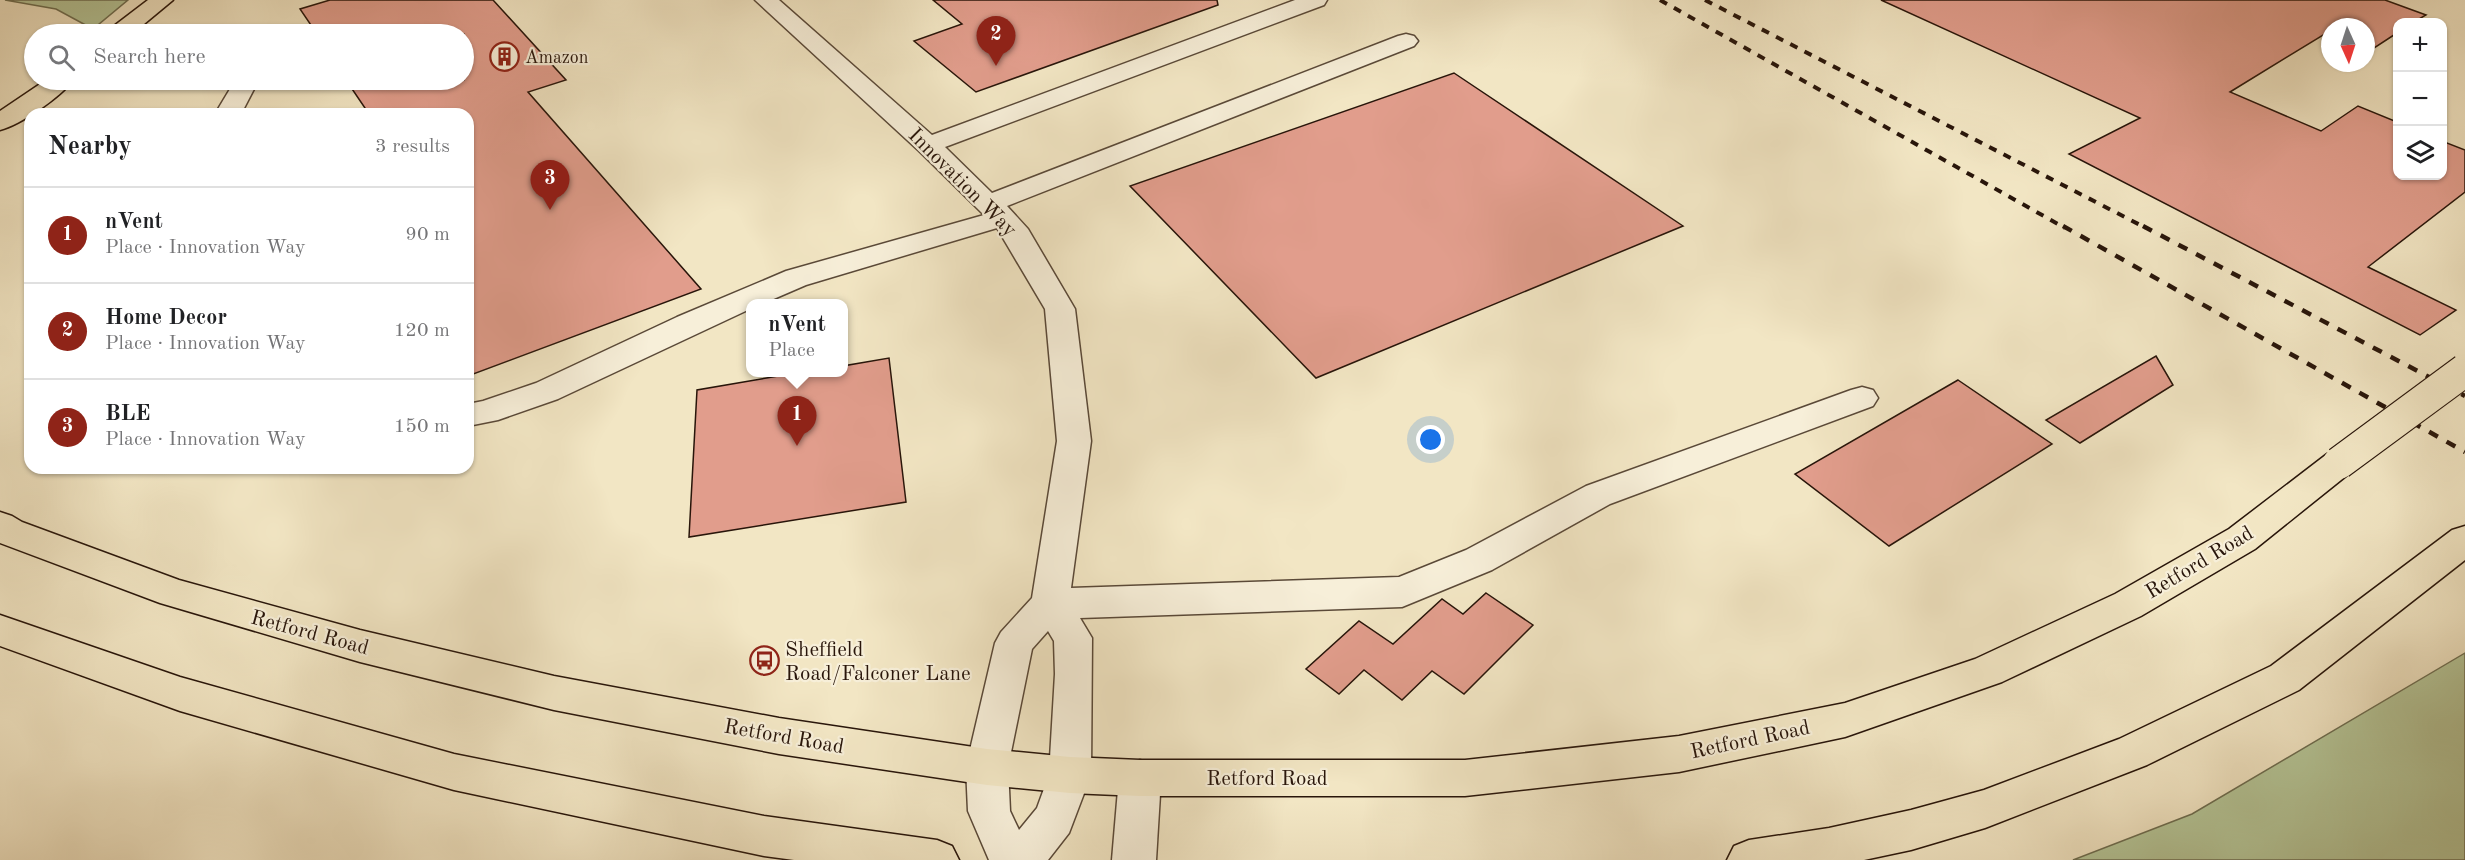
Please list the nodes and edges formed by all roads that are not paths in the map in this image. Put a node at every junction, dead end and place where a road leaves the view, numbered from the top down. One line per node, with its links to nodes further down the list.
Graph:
1 (162, 0): 4 (main road)
2 (766, 0): 13 (street, Innovation Way)
3 (1316, 0): 13 (street)
4 (131, 24)
5 (1406, 41): 14 (street)
6 (48, 90): 8 (main road)
7 (241, 90): 9 (street)
8 (25, 107): 11 (main road)
9 (231, 108)
10 (24, 109): 12 (main road)
11 (0, 122)
12 (0, 145)
13 (928, 145): 14 (street, Innovation Way)
14 (995, 211): 16 (street); 22 (street, Innovation Way)
15 (746, 299): 19 (street)
16 (747, 299)
17 (2465, 370): 26 (main road, Retford Road, bridge)
18 (1862, 398): 22 (street)
19 (474, 414)
20 (0, 525): 24 (main road, Retford Road)
21 (2465, 540): 31 (main road)
22 (1050, 604): 24 (street); 25 (street)
23 (0, 630): 27 (main road)
24 (987, 767): 25 (main road, Retford Road); 28 (street)
25 (1070, 775): 26 (main road, Retford Road); 29 (street)
26 (1140, 778): 30 (street)
27 (937, 860)
28 (1011, 860)
29 (1022, 860)
30 (1134, 860)
31 (1749, 860)

